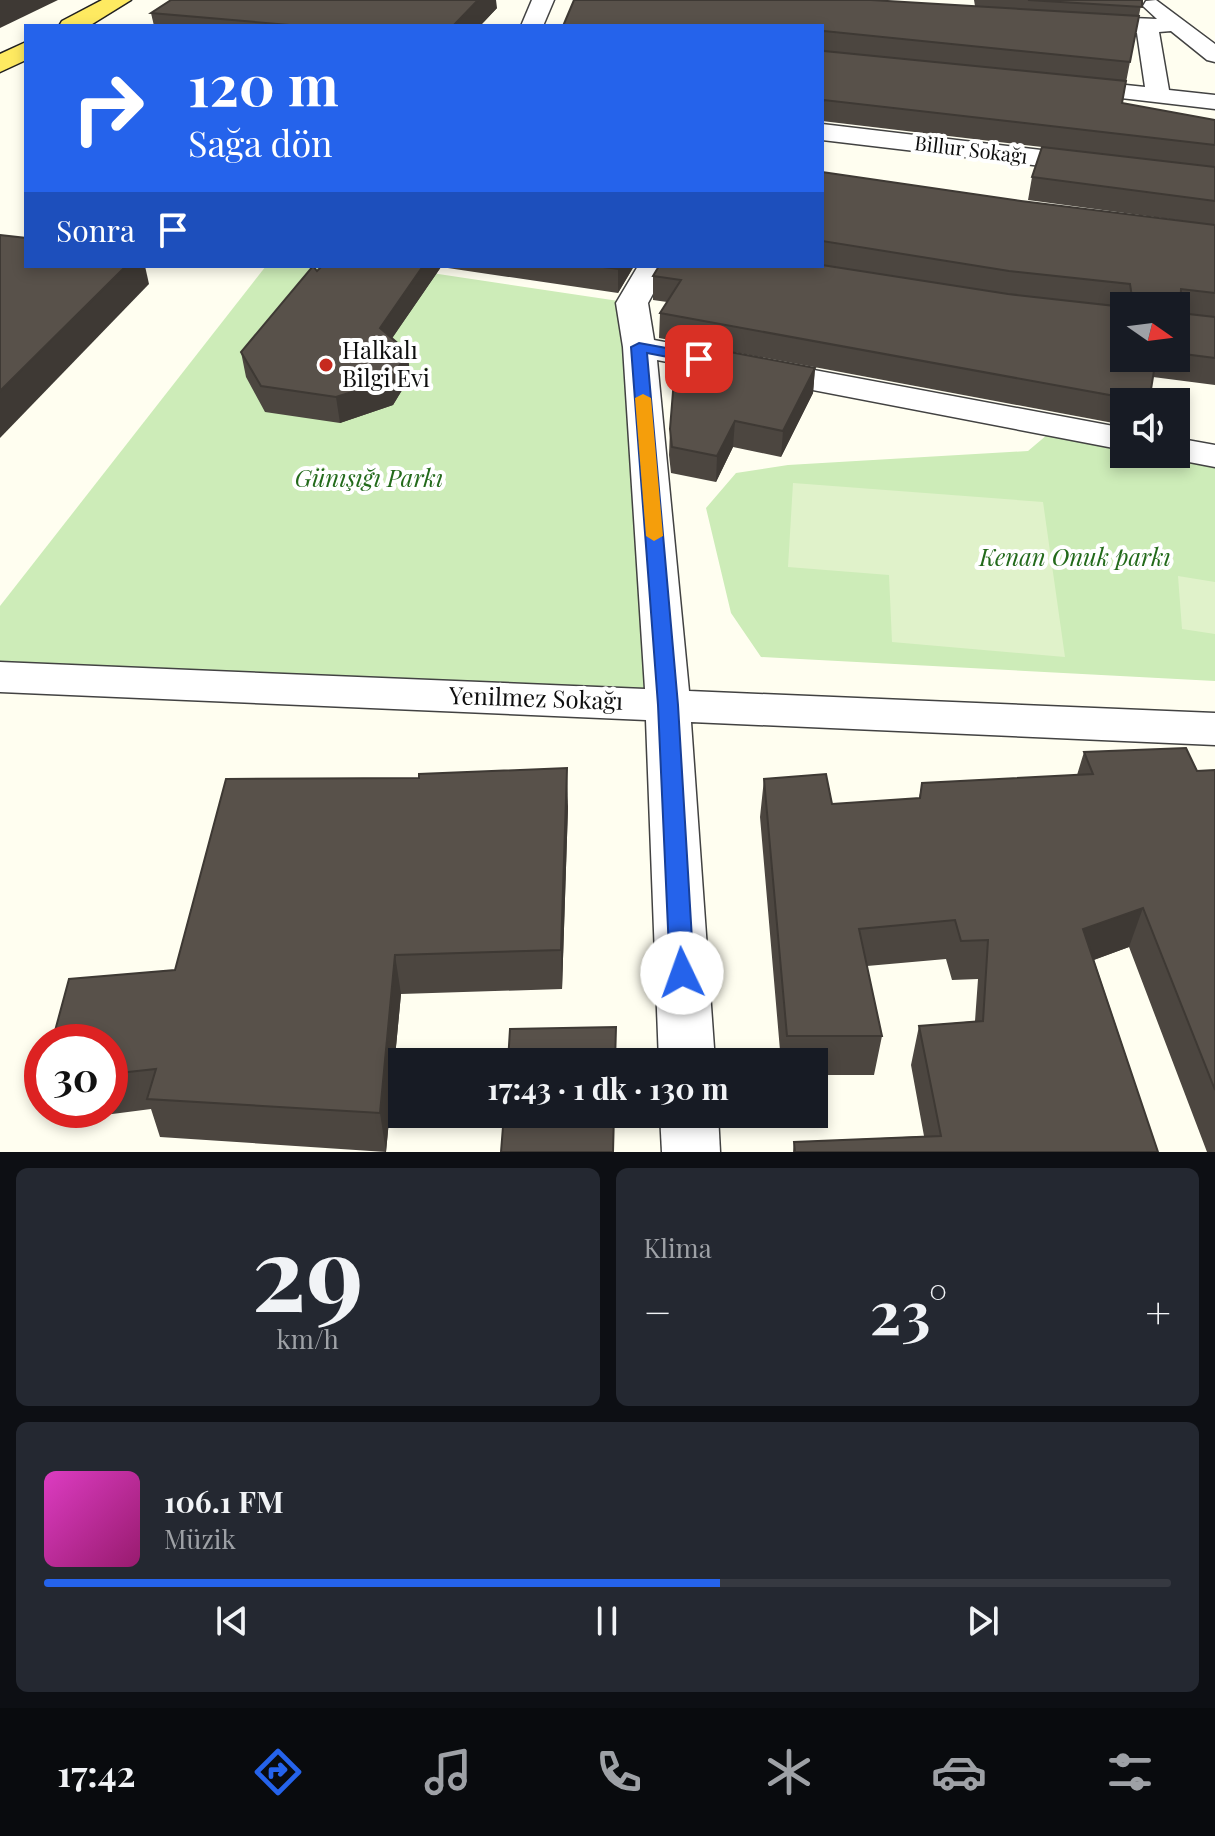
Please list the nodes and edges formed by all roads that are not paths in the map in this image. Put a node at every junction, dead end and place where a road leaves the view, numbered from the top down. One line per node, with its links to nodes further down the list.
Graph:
1 (88, 0): 6 (main road)
2 (119, 0): 6 (main road)
3 (543, 0): 7 (street)
4 (1149, 0): 8 (street)
5 (1059, 22): 9 (street)
6 (62, 23)
7 (533, 24)
8 (1173, 24): 9 (street); 13 (street)
9 (1147, 27): 16 (street)
10 (24, 35): 11 (main road)
11 (0, 47)
12 (24, 51): 14 (main road)
13 (1215, 55)
14 (0, 64)
15 (1050, 84): 16 (street)
16 (1158, 95): 17 (street)
17 (1215, 102)
18 (824, 132): 19 (street, Billur Sokağı)
19 (1121, 168)
20 (652, 268): 21 (street)
21 (639, 347): 22 (street); 26 (street)
22 (1110, 436)
23 (1190, 452): 24 (street)
24 (1215, 456)
25 (0, 677): 26 (street, Yenilmez Sokağı)
26 (668, 705): 27 (street, Yenilmez Sokağı); 28 (street)
27 (1215, 729)
28 (686, 1048)
29 (690, 1128): 30 (street)
30 (691, 1152)

